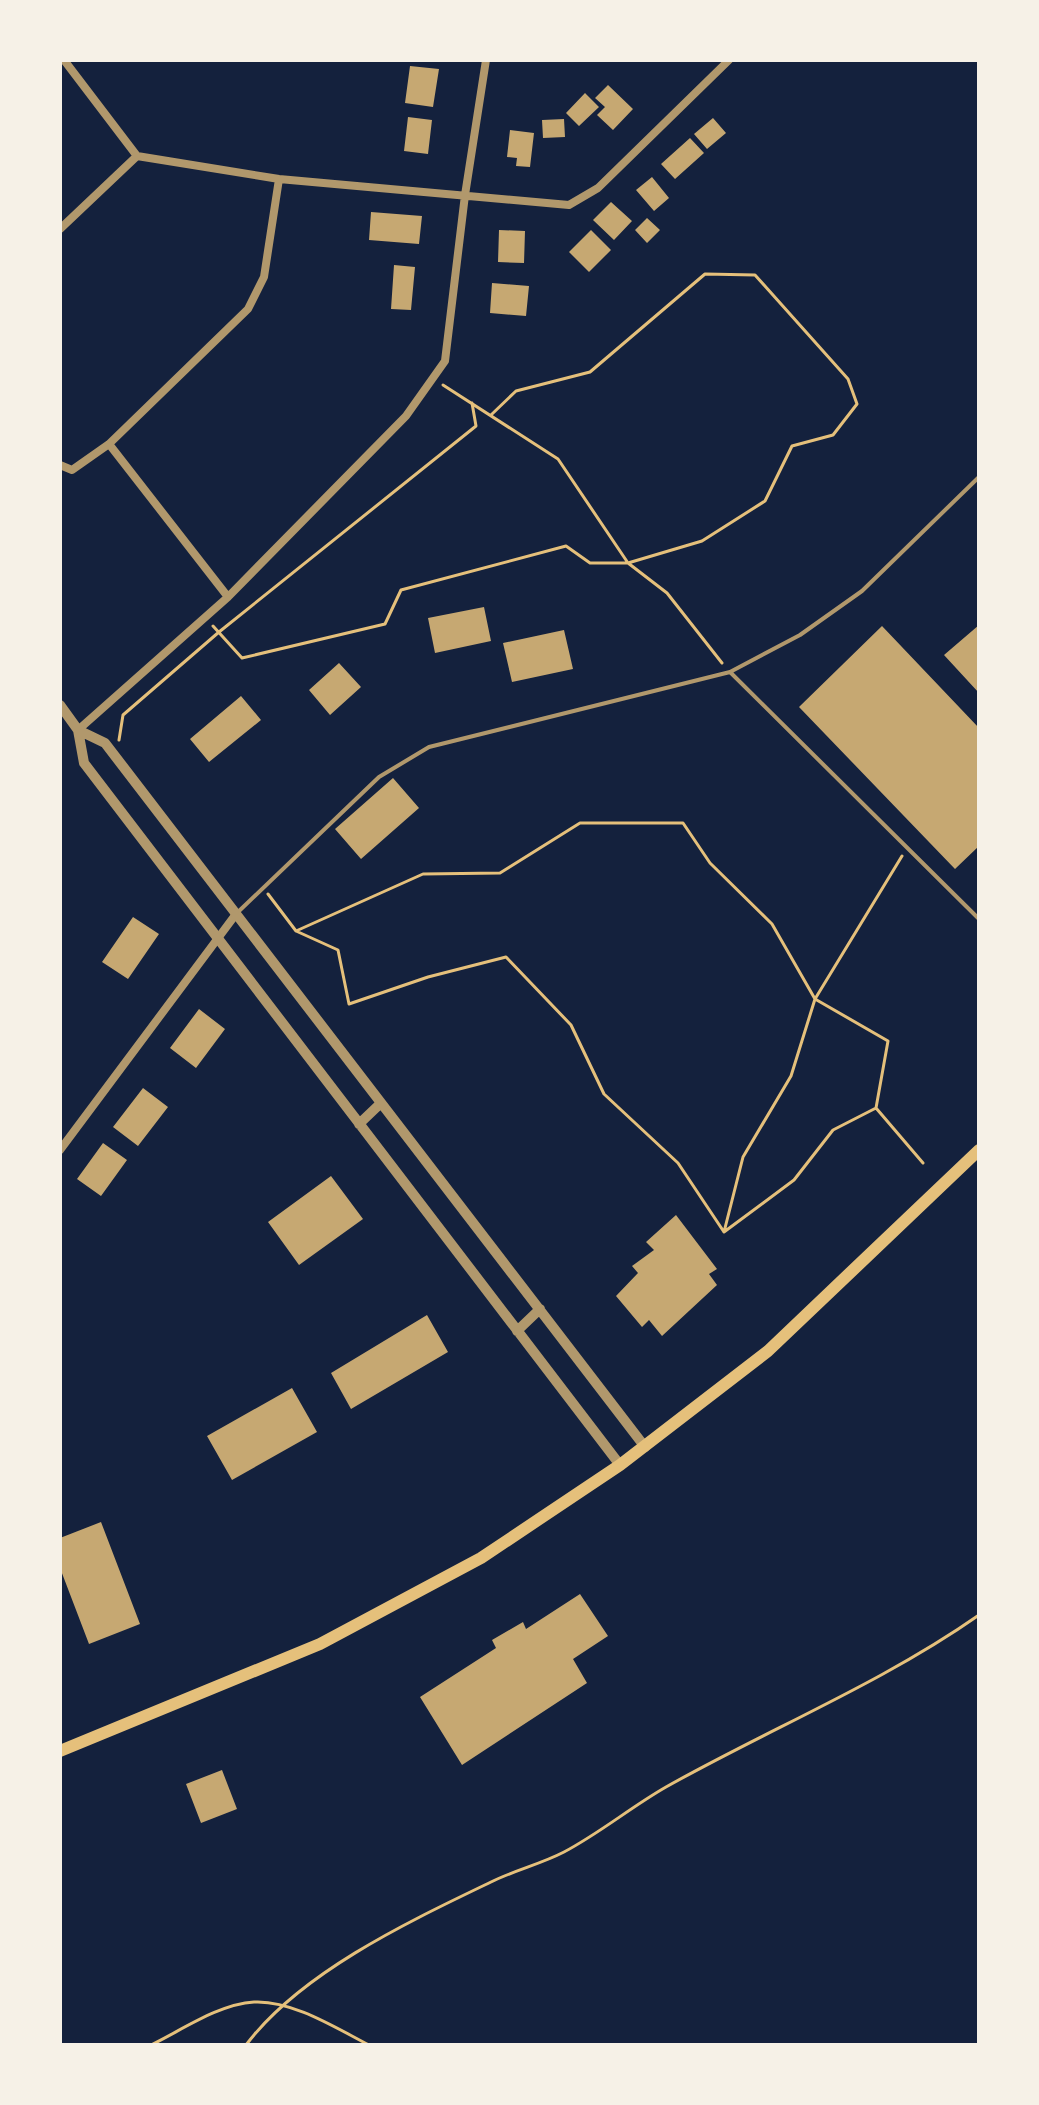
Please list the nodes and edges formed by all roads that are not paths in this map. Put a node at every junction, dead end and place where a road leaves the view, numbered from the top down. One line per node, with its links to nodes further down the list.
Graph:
1 (64, 60): 4 (street)
2 (486, 60): 6 (street)
3 (729, 60): 6 (street)
4 (137, 156): 5 (street); 7 (street)
5 (279, 179): 6 (street); 8 (street)
6 (465, 195): 11 (street)
7 (60, 229)
8 (109, 444): 9 (street); 11 (street)
9 (60, 465)
10 (979, 477): 12 (lane)
11 (228, 597): 14 (street)
12 (730, 672): 15 (lane); 16 (lane)
13 (60, 705): 14 (street)
14 (78, 730): 15 (street); 17 (street)
15 (236, 914): 17 (street); 18 (street)
16 (979, 919)
17 (218, 939): 19 (street); 20 (street)
18 (381, 1103): 19 (street); 22 (street)
19 (359, 1124): 23 (street)
20 (60, 1150)
21 (979, 1150): 24 (main road)
22 (540, 1309): 23 (street); 24 (street)
23 (517, 1331): 25 (street)
24 (645, 1447): 25 (main road)
25 (620, 1465): 26 (main road)
26 (60, 1751)

